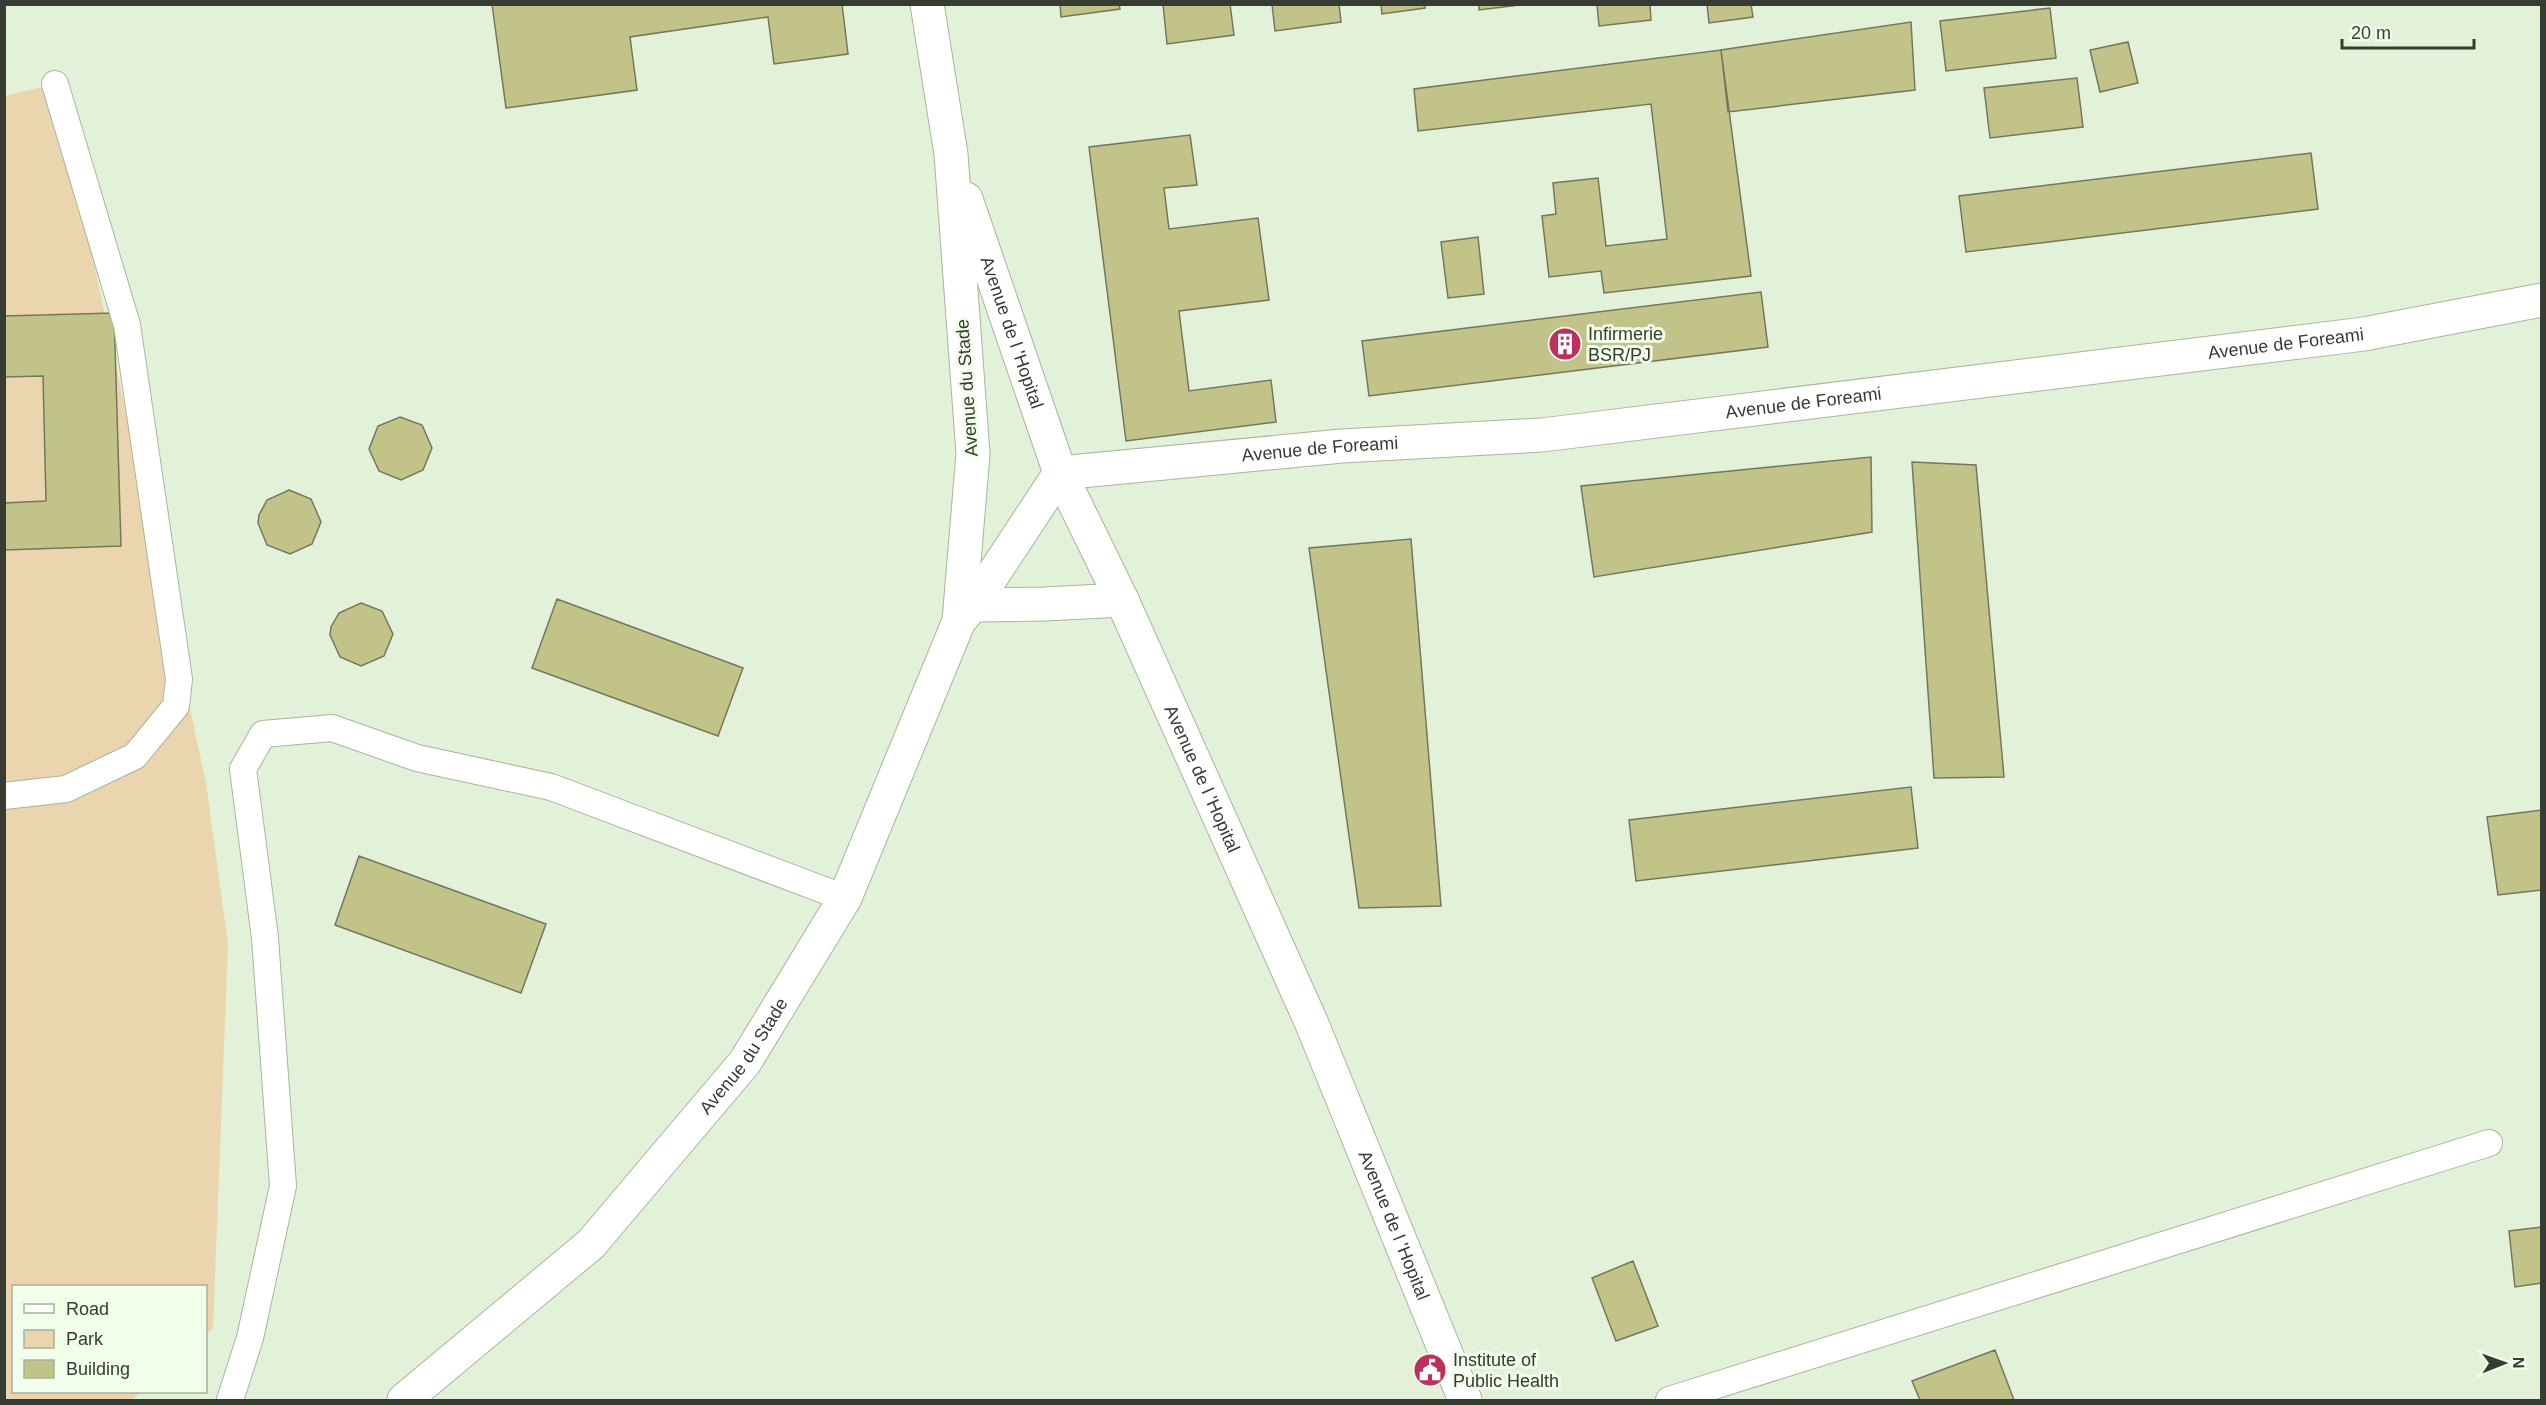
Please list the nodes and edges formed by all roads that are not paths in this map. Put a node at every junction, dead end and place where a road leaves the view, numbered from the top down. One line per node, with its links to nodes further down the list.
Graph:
1 (927, 4): 3 (street)
2 (55, 84): 8 (lane)
3 (951, 154): 5 (street, Avenue de l 'Hopital); 7 (street, Avenue du Stade)
4 (2541, 300): 5 (street, Avenue de Foreami)
5 (1060, 473): 6 (street, Avenue de l 'Hopital); 7 (street, Avenue du Stade)
6 (1122, 600): 7 (street); 13 (street, Avenue de l 'Hopital)
7 (966, 613): 9 (street, Avenue du Stade)
8 (4, 796)
9 (845, 898): 11 (lane); 12 (street, Avenue du Stade)
10 (2489, 1143): 14 (lane)
11 (230, 1401)
12 (404, 1401)
13 (1465, 1401)
14 (1669, 1401)

